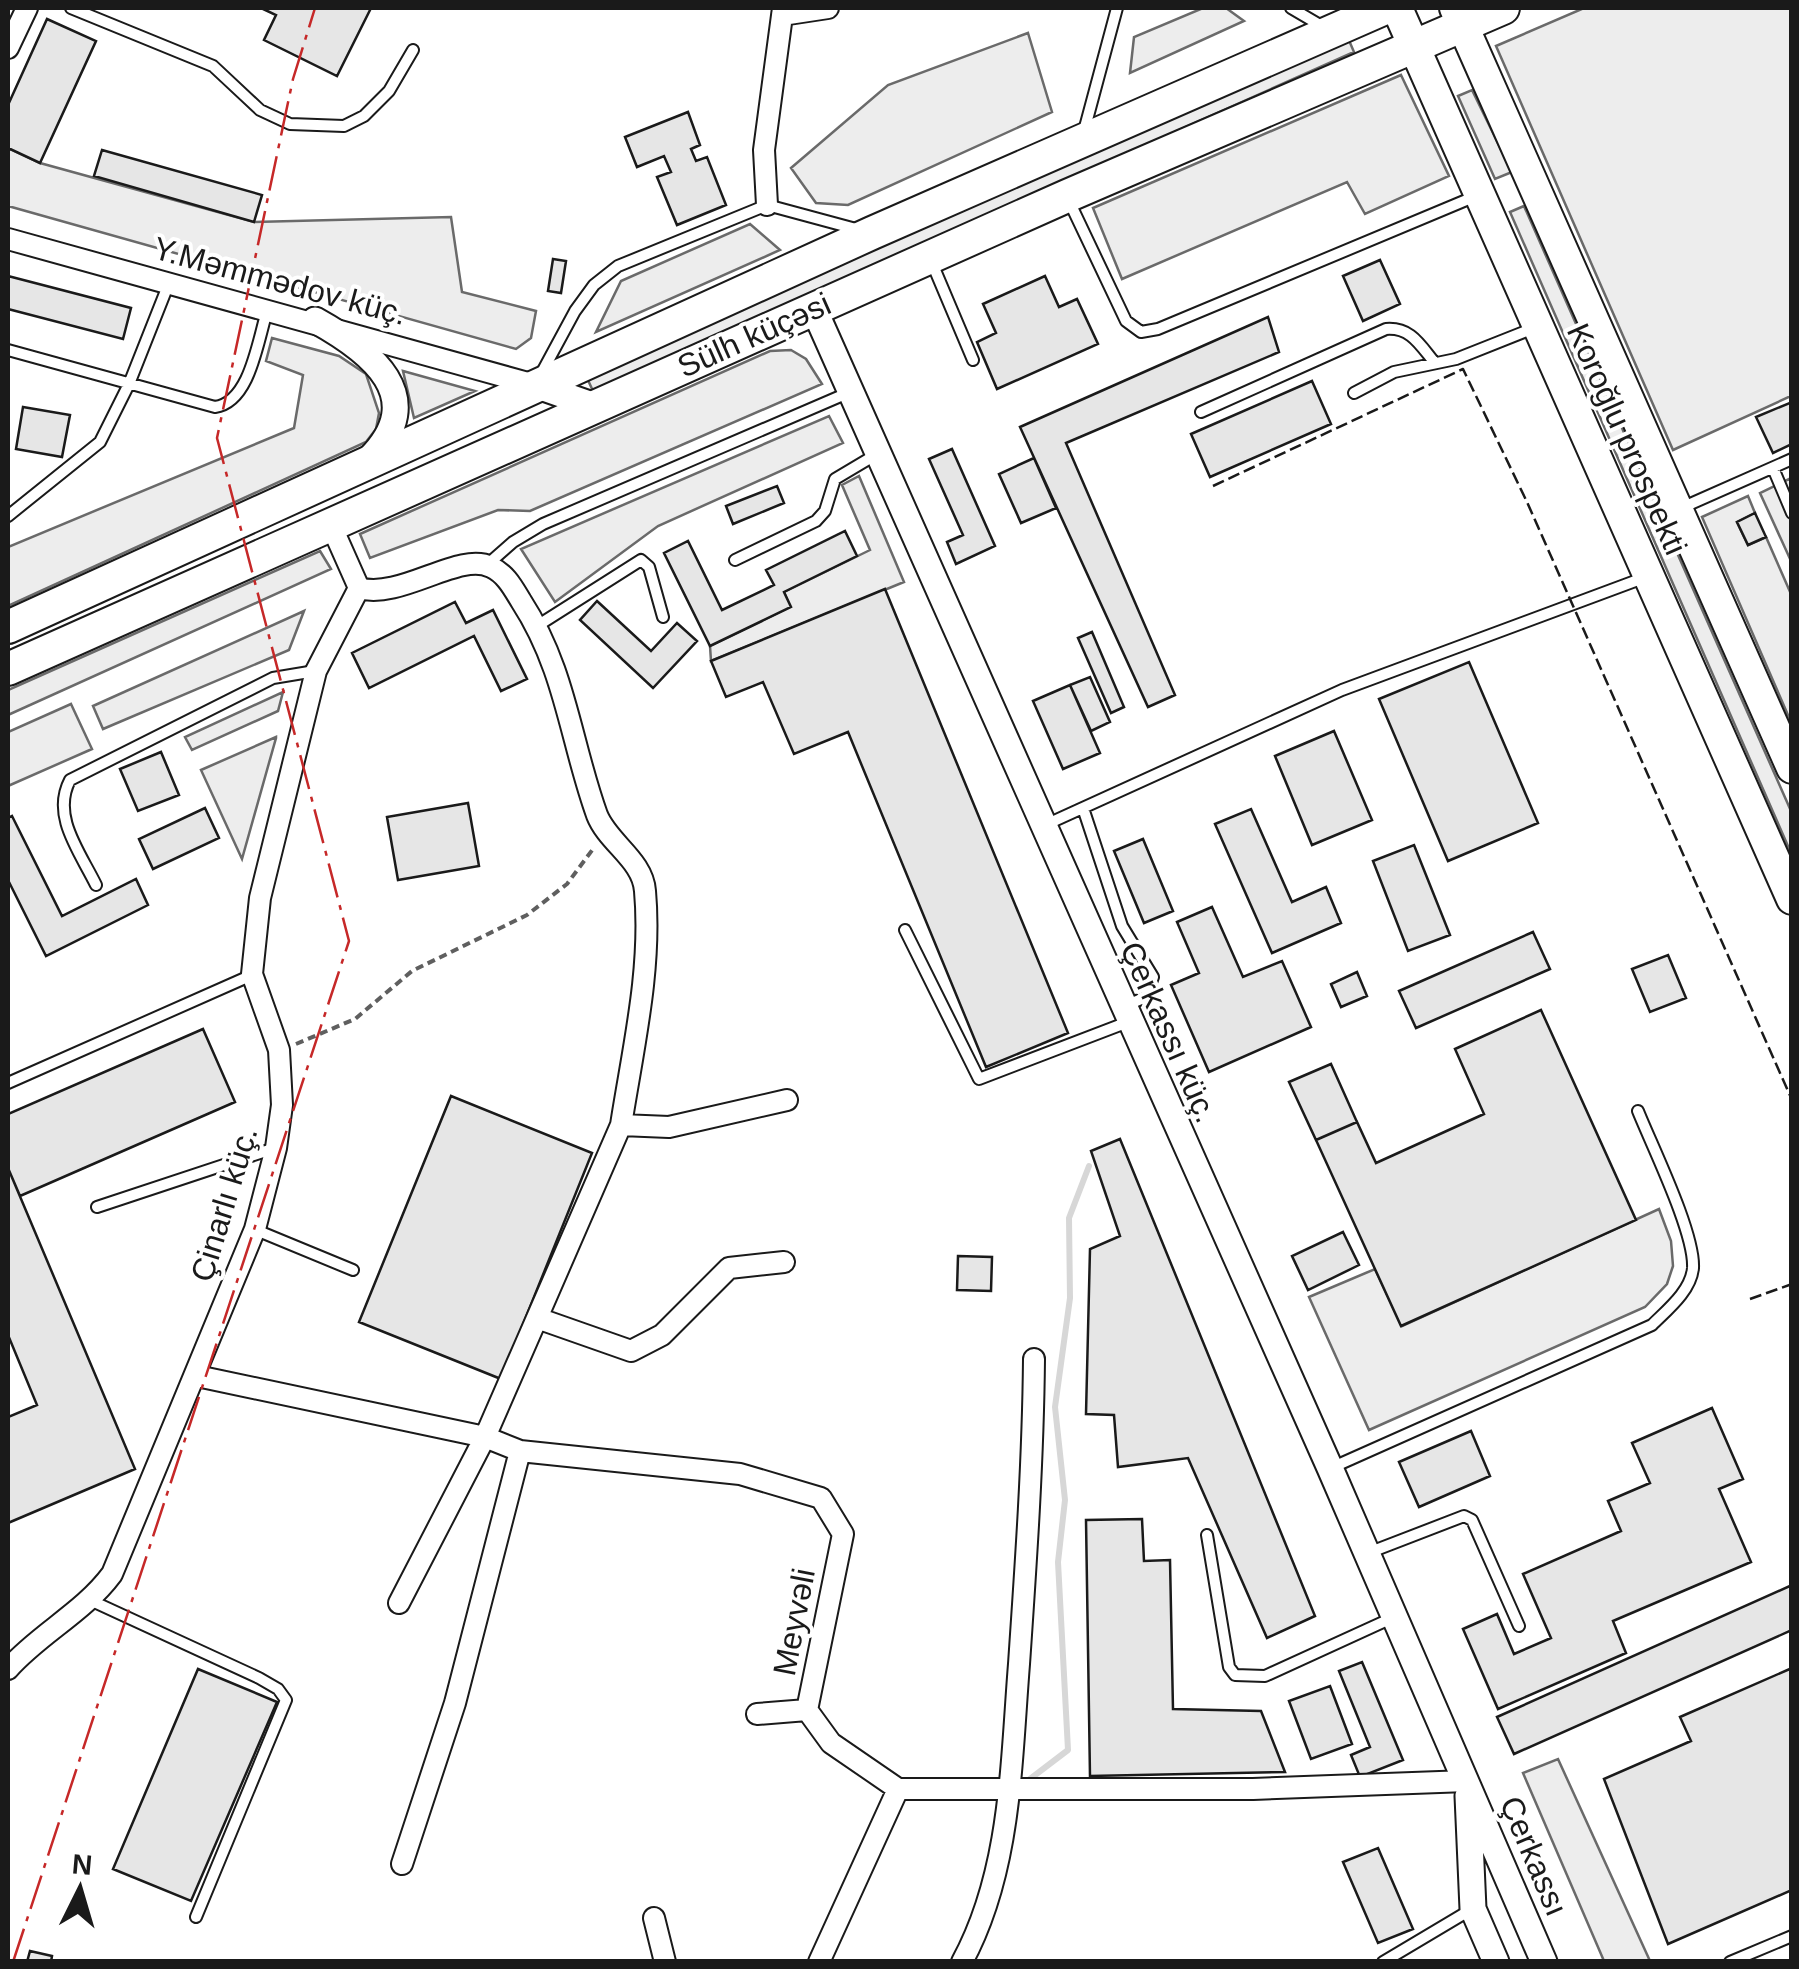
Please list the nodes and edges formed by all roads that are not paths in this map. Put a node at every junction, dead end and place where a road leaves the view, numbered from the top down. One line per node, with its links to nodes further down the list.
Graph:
1 (26, 8): 12 (street)
2 (71, 8): 14 (lane)
3 (828, 8): 9 (street)
4 (1114, 8): 15 (lane)
5 (1290, 8): 11 (lane)
6 (1386, 8): 11 (highway, Sülh küçəsi)
7 (1397, 8): 13 (main road, Koroğlu prospekti)
8 (1504, 8): 10 (highway, Sülh küçəsi)
9 (783, 11): 19 (street)
10 (1459, 17): 13 (highway, Sülh küçəsi); 16 (main road, Koroğlu prospekti)
11 (1330, 31): 15 (highway, Sülh küçəsi)
12 (8, 48)
13 (1415, 48): 17 (main road, Koroğlu prospekti); 18 (highway, Sülh küçəsi)
14 (412, 50)
15 (1082, 140): 20 (highway, Sülh küçəsi)
16 (1529, 175): 17 (main road); 41 (main road, Koroğlu prospekti)
17 (1482, 194): 18 (lane); 27 (main road, Koroğlu prospekti)
18 (1067, 196): 22 (highway, Sülh küçəsi)
19 (767, 205): 20 (lane); 32 (lane)
20 (872, 233): 32 (highway, Sülh küçəsi)
21 (8, 239): 23 (street, Y.Məmmədov küç.)
22 (930, 257): 25 (highway, Sülh küçəsi); 29 (lane)
23 (170, 282): 24 (street, Y.Məmmədov küç.); 31 (lane)
24 (268, 308): 26 (street, Y.Məmmədov küç.); 31 (lane)
25 (814, 308): 33 (street, Çerkassı küç.); 35 (highway, Sülh küçəsi)
26 (315, 320): 32 (street, Y.Məmmədov küç.); 39 (street)
27 (1539, 325): 30 (lane); 47 (main road, Koroğlu prospekti)
28 (8, 350): 31 (lane)
29 (973, 360)
30 (1435, 363): 34 (lane); 36 (lane)
31 (129, 384): 43 (lane)
32 (535, 385): 35 (street); 39 (highway, Sülh küçəsi)
33 (850, 392): 37 (street, Çerkassı küç.); 46 (lane)
34 (1354, 393)
35 (595, 406): 44 (highway, Sülh küçəsi)
36 (1201, 412)
37 (877, 454): 45 (lane); 56 (street, Çerkassı küç.)
38 (1792, 459): 40 (lane)
39 (362, 466): 51 (highway, Sülh küçəsi)
40 (1773, 468): 41 (lane); 42 (lane)
41 (1678, 510): 54 (main road, Koroğlu prospekti)
42 (1792, 513)
43 (8, 516)
44 (331, 525): 48 (street); 52 (highway, Sülh küçəsi)
45 (735, 560)
46 (488, 564): 48 (street); 50 (street)
47 (1649, 576): 55 (lane); 58 (main road, Koroğlu prospekti)
48 (359, 588): 53 (street, Çinarlı küç.)
49 (664, 618): 50 (lane)
50 (538, 626): 65 (street)
51 (8, 627)
52 (8, 668)
53 (316, 671): 57 (lane); 60 (street, Çinarlı küç.)
54 (1792, 768)
55 (1083, 808): 56 (lane); 61 (lane)
56 (1042, 826): 61 (street, Çerkassı küç.)
57 (96, 884)
58 (1792, 899)
59 (905, 930): 61 (lane)
60 (252, 974): 62 (lane); 66 (street, Çinarlı küç.)
61 (1125, 1014): 76 (street, Çerkassı küç.)
62 (8, 1084)
63 (786, 1100): 65 (street)
64 (1638, 1111): 76 (lane)
65 (621, 1126): 71 (street)
66 (276, 1148): 67 (lane); 68 (street, Çinarlı küç.)
67 (97, 1208)
68 (255, 1229): 70 (lane); 73 (street, Çinarlı küç.)
69 (784, 1262): 71 (street)
70 (352, 1270)
71 (538, 1318): 74 (street)
72 (1034, 1359): 88 (street)
73 (197, 1376): 74 (street, Meyvəli); 79 (street, Çinarlı küç.)
74 (486, 1437): 75 (street, Meyvəli); 80 (street)
75 (520, 1451): 84 (street, Meyvəli); 89 (street)
76 (1330, 1468): 78 (street, Çerkassı küç.)
77 (1207, 1536): 81 (lane)
78 (1368, 1553): 81 (street, Çerkassı küç.); 82 (lane)
79 (92, 1601): 83 (street, Çinarlı küç.); 91 (lane)
80 (399, 1603)
81 (1396, 1617): 86 (street, Çerkassı küç.)
82 (1519, 1626)
83 (8, 1669)
84 (807, 1710): 85 (street); 87 (street, Meyvəli)
85 (756, 1714)
86 (1468, 1780): 88 (street); 90 (street, Çerkassı); 99 (street, Çerkassı)
87 (898, 1789): 88 (street); 95 (street)
88 (1009, 1790): 96 (street)
89 (402, 1864)
90 (1473, 1908): 97 (lane); 98 (street, Çerkassı)
91 (196, 1917)
92 (654, 1918): 94 (street)
93 (1792, 1936): 100 (lane)
94 (666, 1962)
95 (818, 1962)
96 (962, 1962)
97 (1383, 1962)
98 (1496, 1962)
99 (1544, 1962)
100 (1730, 1962)

